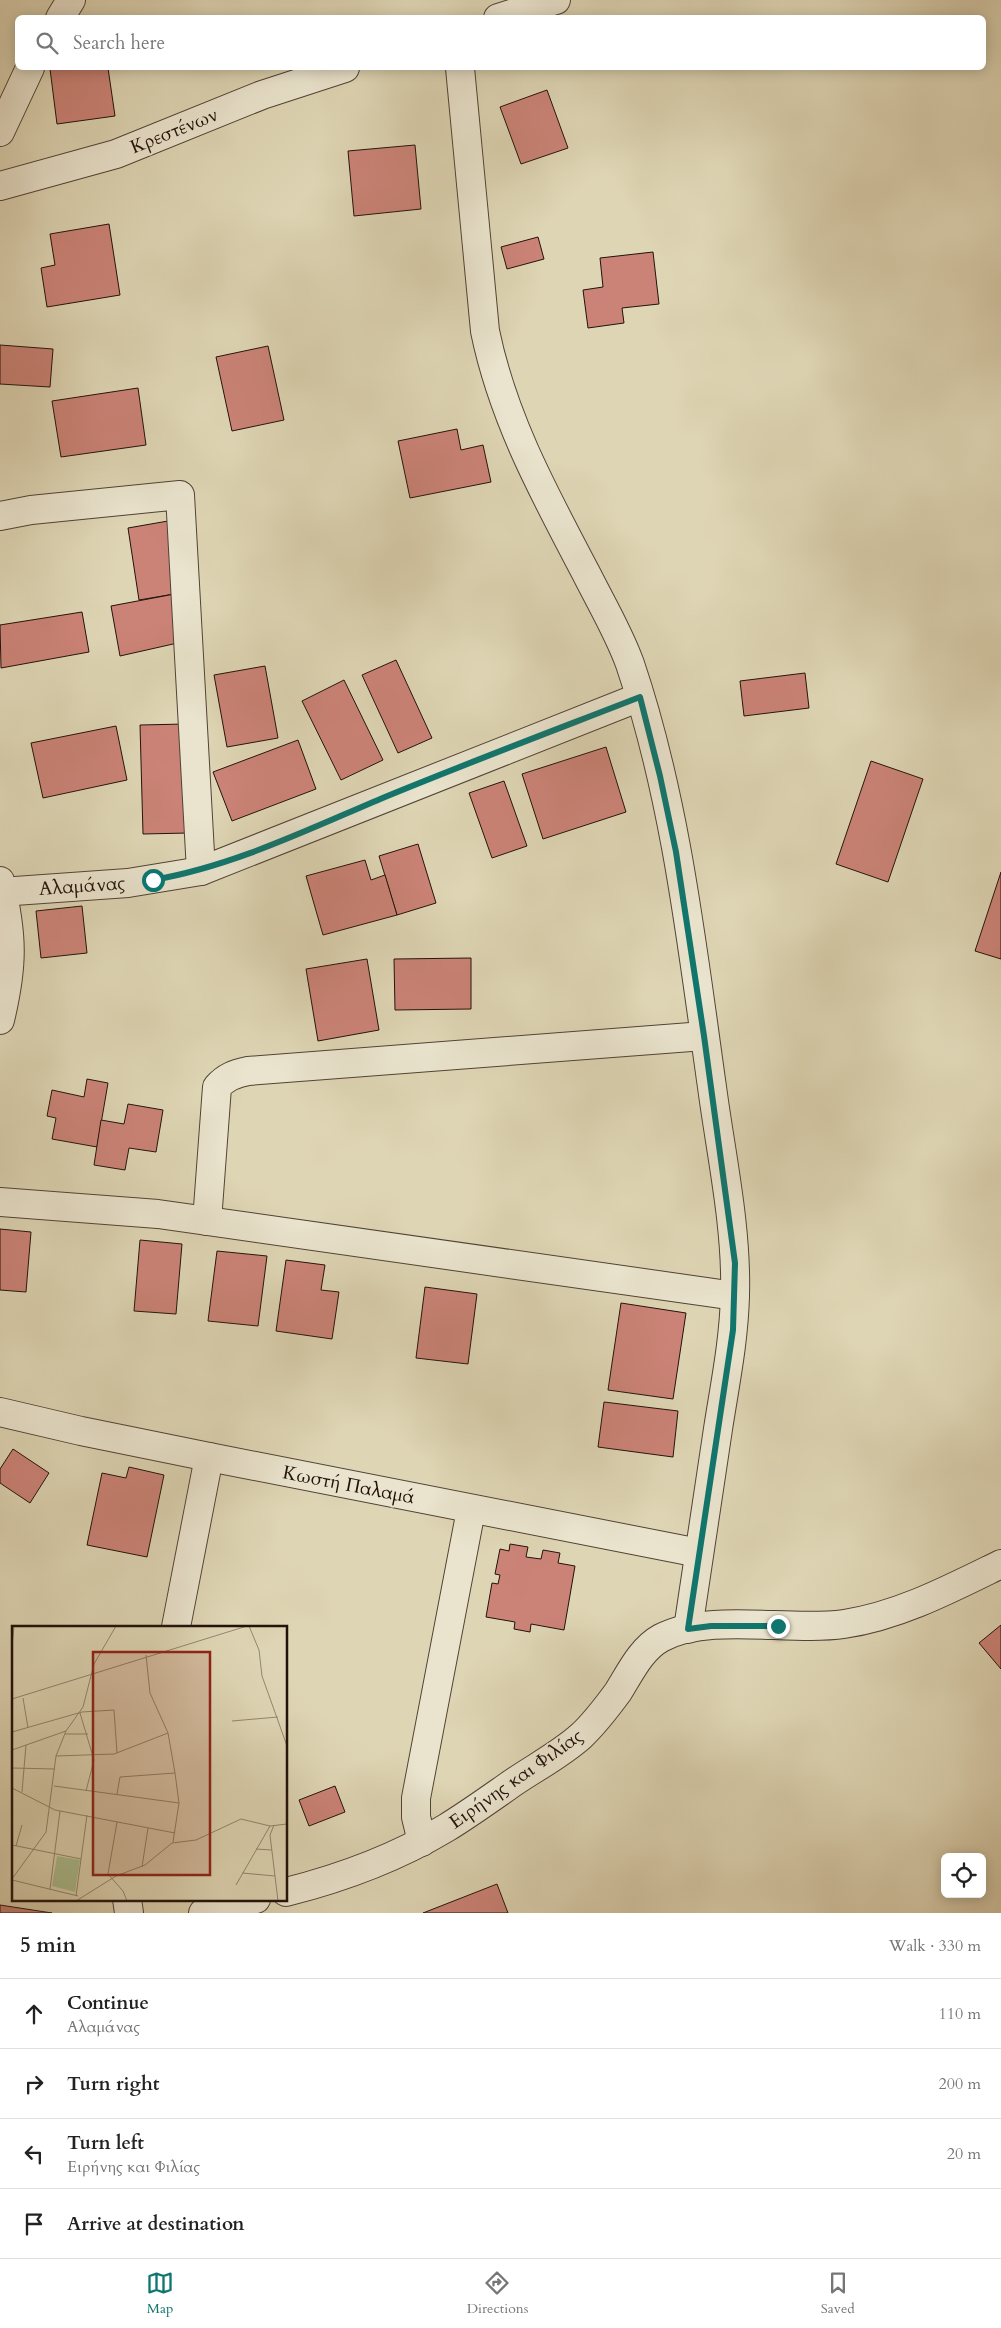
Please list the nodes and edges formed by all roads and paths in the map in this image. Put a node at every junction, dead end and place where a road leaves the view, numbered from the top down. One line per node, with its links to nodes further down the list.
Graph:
1 (71, 0): 3 (street)
2 (556, 0): 4 (street)
3 (62, 15)
4 (508, 15)
5 (29, 70): 8 (street)
6 (339, 70): 9 (street, Κρεστένων)
7 (460, 70): 11 (street)
8 (0, 132)
9 (0, 186)
10 (0, 516): 12 (street)
11 (640, 697): 12 (street, Αλαμάνας); 15 (street)
12 (202, 871): 13 (street, Αλαμάνας)
13 (1, 889): 14 (street)
14 (0, 1020)
15 (704, 1036): 17 (street); 18 (street)
16 (0, 1202): 17 (street)
17 (207, 1222): 18 (street)
18 (735, 1296): 22 (street)
19 (0, 1412): 20 (street, Κωστή Παλαμά)
20 (209, 1457): 21 (street, Κωστή Παλαμά); 24 (street)
21 (471, 1510): 22 (street, Κωστή Παλαμά); 26 (street)
22 (700, 1554): 25 (street)
23 (1001, 1564): 25 (street, Ειρήνης και Φιλίας)
24 (176, 1626)
25 (688, 1629): 26 (street, Ειρήνης και Φιλίας)
26 (422, 1842): 27 (street, Ειρήνης και Φιλίας)
27 (288, 1891)
28 (127, 1900): 30 (street)
29 (252, 1900): 31 (street)
30 (129, 1913)
31 (203, 1913)

